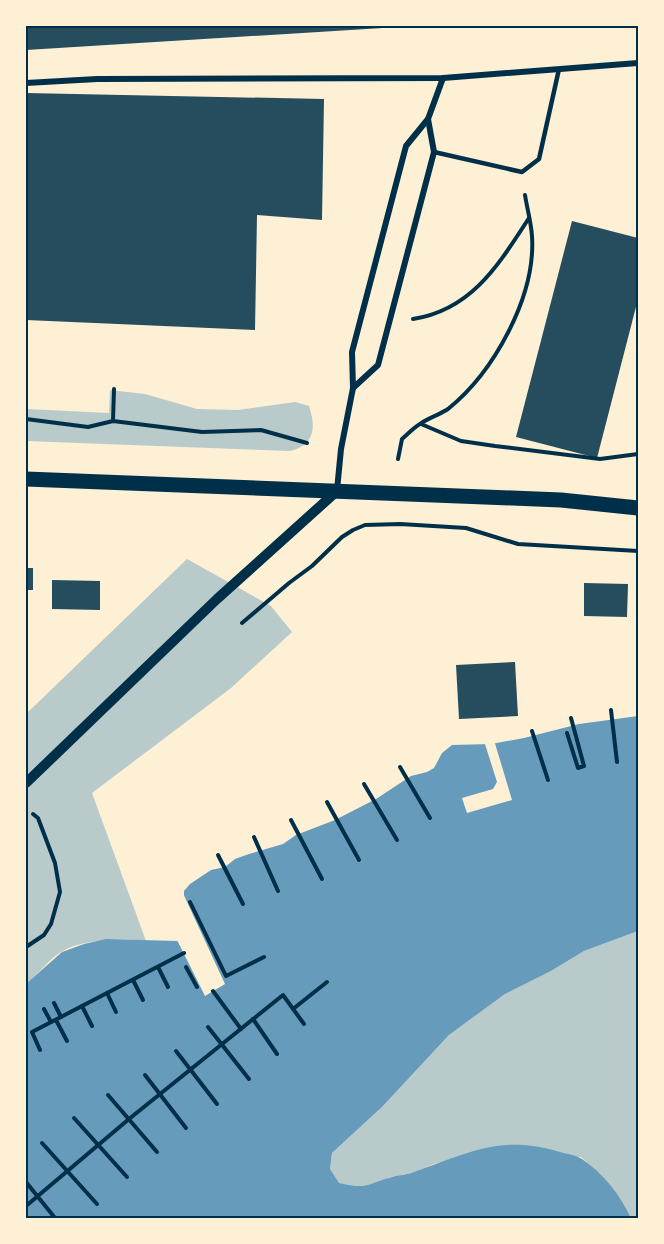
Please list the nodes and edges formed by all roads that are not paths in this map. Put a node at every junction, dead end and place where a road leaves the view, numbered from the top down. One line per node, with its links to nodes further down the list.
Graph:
1 (639, 63): 2 (street)
2 (559, 69): 3 (street); 6 (lane)
3 (443, 78): 4 (street); 5 (street)
4 (26, 82)
5 (428, 119): 6 (street); 7 (street)
6 (434, 153): 7 (street)
7 (353, 388): 9 (street)
8 (26, 479): 9 (main road)
9 (337, 491): 10 (main road); 11 (street)
10 (639, 508)
11 (26, 783)

